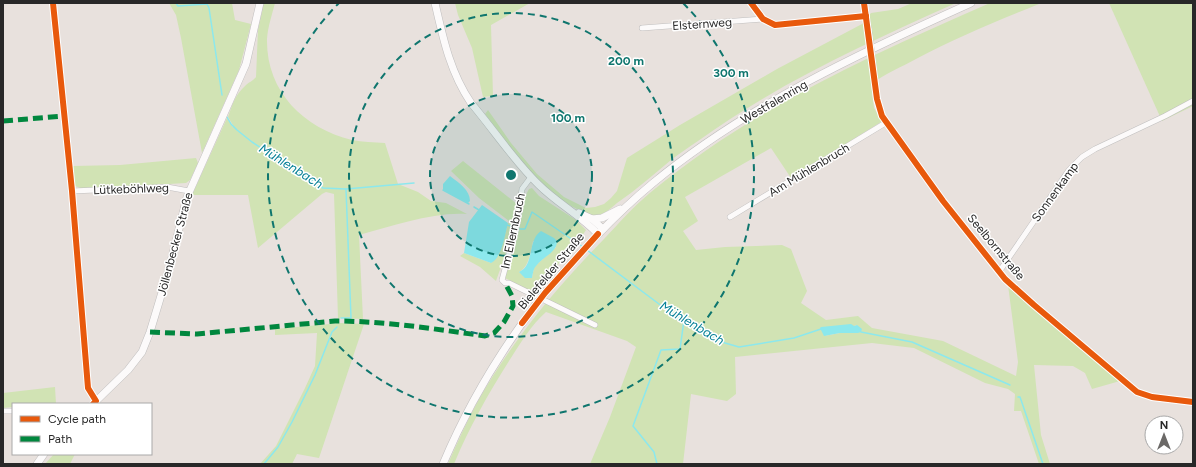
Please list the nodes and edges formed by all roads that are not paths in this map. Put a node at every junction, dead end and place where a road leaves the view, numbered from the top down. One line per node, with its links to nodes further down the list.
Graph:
1 (260, 3): 13 (main road, Jöllenbecker Straße)
2 (435, 3): 11 (main road, Bielefelder Straße)
3 (751, 3): 7 (street)
4 (864, 3): 6 (street, Seelbornstraße)
5 (971, 3): 15 (main road, Westfalenring)
6 (866, 16): 7 (street, Elsternweg); 10 (street, Seelbornstraße, bridge)
7 (763, 20): 8 (street, Elsternweg)
8 (642, 28)
9 (1193, 102): 19 (street, Sonnenkamp)
10 (887, 122): 16 (street, Am Mühlenbruch); 19 (street, Seelbornstraße)
11 (531, 177): 14 (main road, Bielefelder Straße); 20 (street, Im Ellernbruch)
12 (72, 191): 13 (street, Lütkeböhlweg)
13 (189, 191): 22 (main road, Jöllenbecker Straße)
14 (568, 208): 17 (main road, Bielefelder Straße); 18 (main road, Bielefelder Straße)
15 (624, 208): 17 (main road); 18 (main road, Westfalenring)
16 (730, 218)
17 (592, 219): 18 (main road, Bielefelder Straße)
18 (601, 231): 25 (main road, Bielefelder Straße, bridge)
19 (1000, 272): 21 (street, Seelbornstraße)
20 (595, 325)
21 (1193, 402)
22 (94, 403)
23 (43, 455): 24 (main road)
24 (37, 464)
25 (443, 464)

